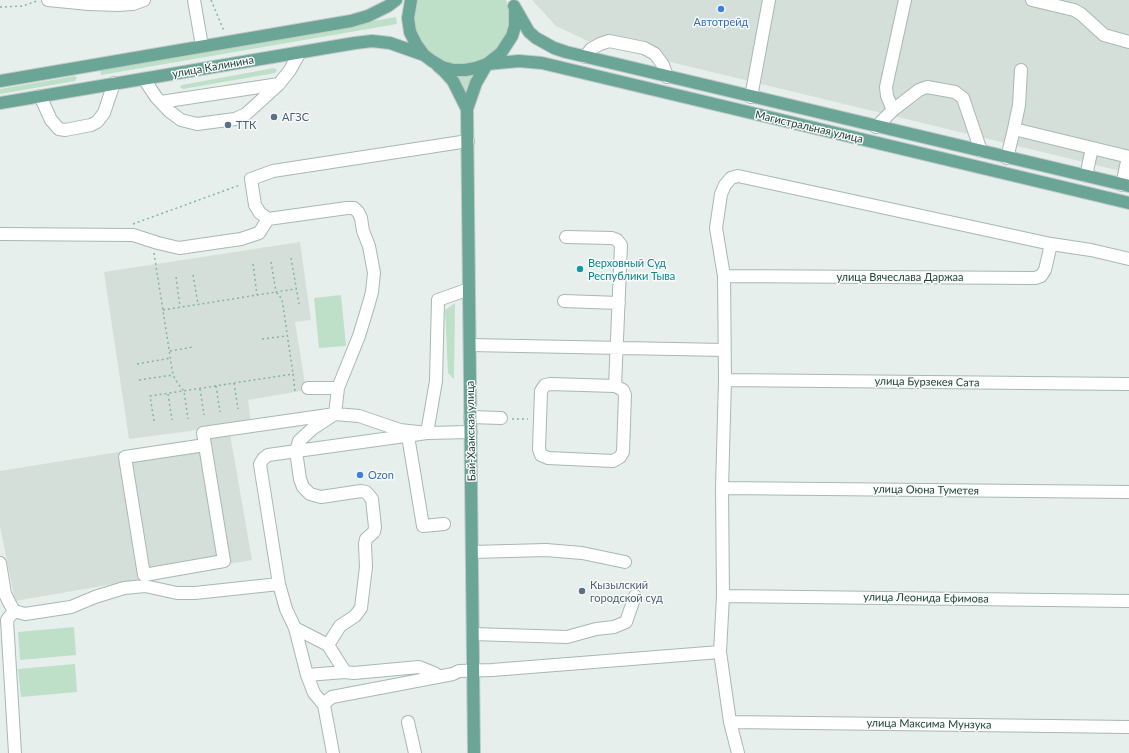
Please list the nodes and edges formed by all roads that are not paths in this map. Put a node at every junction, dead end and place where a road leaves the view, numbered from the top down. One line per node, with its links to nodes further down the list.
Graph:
1 (48, 0): 2 (street)
2 (144, 0)
3 (194, 0): 12 (street)
4 (396, 0): 12 (main road, улица Калинина)
5 (411, 0): 15 (main road)
6 (769, 0): 26 (street)
7 (905, 0): 30 (street)
8 (1032, 0): 10 (street)
9 (514, 3): 14 (main road, Магистральная улица); 16 (main road)
10 (1075, 5): 11 (street)
11 (1129, 42)
12 (202, 46): 17 (main road, улица Калинина)
13 (300, 52): 15 (main road, улица Калинина); 20 (main road, улица Калинина); 23 (street)
14 (585, 57): 19 (main road, Магистральная улица); 19 (street)
15 (428, 58): 16 (main road, Магистральная улица); 29 (main road, Бай-Хаакская улица)
16 (487, 64): 29 (main road, Бай-Хаакская улица); 40 (main road, Магистральная улица)
17 (83, 67): 21 (main road, улица Калинина); 24 (main road)
18 (1021, 70): 32 (street)
19 (667, 77): 26 (main road, Магистральная улица)
20 (144, 79): 22 (main road, улица Калинина); 27 (street)
21 (0, 81)
22 (114, 83): 24 (main road, улица Калинина); 25 (street)
23 (279, 84): 27 (street); 27 (street)
24 (86, 88): 25 (main road, улица Калинина)
25 (40, 96): 28 (main road, улица Калинина)
26 (751, 97): 31 (main road, Магистральная улица)
27 (160, 102)
28 (0, 103)
29 (467, 109): 33 (main road, Бай-Хаакская улица)
30 (893, 110): 31 (street); 35 (street)
31 (876, 127): 35 (main road, Магистральная улица)
32 (1014, 129): 34 (street); 37 (street)
33 (468, 141): 41 (street); 47 (main road, Бай-Хаакская улица)
34 (1092, 148): 36 (street); 38 (street)
35 (981, 152): 37 (main road, Магистральная улица)
36 (1129, 157): 39 (street)
37 (1007, 158): 38 (main road, Магистральная улица)
38 (1086, 176): 39 (main road, Магистральная улица)
39 (1125, 186)
40 (1129, 203)
41 (268, 218): 42 (street); 57 (street)
42 (0, 234)
43 (566, 237): 49 (street)
44 (1051, 244): 45 (street); 46 (street, улица Вячеслава Даржаа); 46 (street)
45 (1129, 259)
46 (724, 276): 52 (street)
47 (469, 289): 50 (main road, Бай-Хаакская улица); 62 (street)
48 (564, 301): 49 (street)
49 (619, 303): 51 (street)
50 (470, 345): 51 (street); 59 (main road, Бай-Хаакская улица)
51 (617, 348): 52 (street); 55 (street)
52 (724, 350): 53 (street)
53 (724, 380): 54 (street, улица Бурзекея Сата); 66 (street)
54 (1129, 384)
55 (615, 386): 55 (street)
56 (308, 388): 57 (street)
57 (338, 388): 58 (street)
58 (335, 414): 62 (street); 64 (street); 65 (street)
59 (470, 417): 60 (street); 61 (main road, Бай-Хаакская улица)
60 (501, 418)
61 (471, 432): 62 (street); 69 (main road, Бай-Хаакская улица)
62 (427, 433): 63 (street)
63 (408, 436): 65 (street); 68 (street)
64 (205, 445): 72 (street); 72 (street)
65 (296, 451): 73 (street); 81 (street)
66 (722, 488): 67 (street, улица Оюна Туметея); 76 (street)
67 (1129, 492)
68 (444, 524)
69 (472, 552): 70 (street); 80 (main road, Бай-Хаакская улица)
70 (625, 562)
71 (0, 563): 74 (street)
72 (144, 580): 73 (street); 78 (street)
73 (279, 584): 79 (street)
74 (3, 594): 78 (street)
75 (635, 596): 80 (street)
76 (722, 596): 77 (street, улица Леонида Ефимова); 82 (street)
77 (1129, 601)
78 (14, 611): 91 (street)
79 (295, 628): 81 (street); 85 (street)
80 (473, 634): 83 (main road, Бай-Хаакская улица)
81 (328, 645): 84 (street)
82 (720, 652): 83 (street); 89 (street)
83 (473, 671): 86 (street); 94 (main road, Бай-Хаакская улица)
84 (345, 672): 85 (street); 86 (street)
85 (307, 674): 87 (street)
86 (439, 677): 87 (street)
87 (324, 705): 92 (street)
88 (408, 722): 93 (street)
89 (730, 722): 90 (street, улица Максима Мунзука); 95 (street)
90 (1129, 726)
91 (15, 753)
92 (333, 753)
93 (415, 753)
94 (474, 753)
95 (738, 753)

